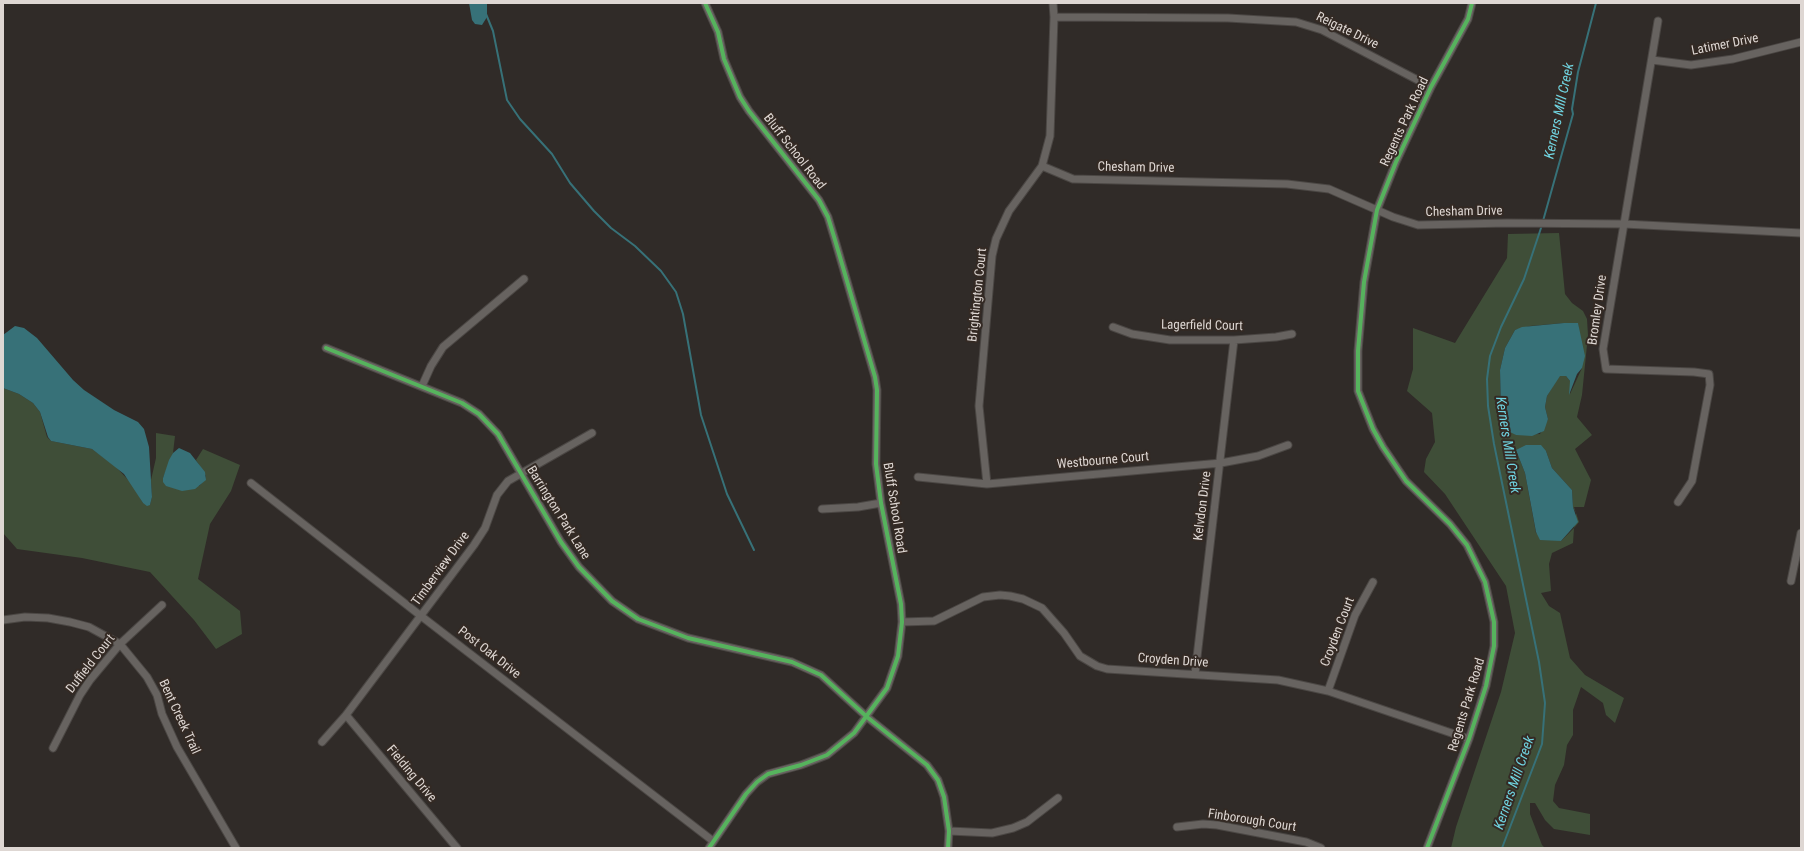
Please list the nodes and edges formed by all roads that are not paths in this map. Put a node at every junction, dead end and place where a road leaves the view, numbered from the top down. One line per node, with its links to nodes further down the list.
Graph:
1 (705, 3): 27 (street, Bluff School Road)
2 (1053, 3): 4 (street, Brightington Court)
3 (1472, 3): 8 (street, Regents Park Road)
4 (1054, 17): 8 (street, Reigate Drive); 9 (street, Brightington Court)
5 (1658, 20): 7 (street, Bromley Drive)
6 (1801, 42): 7 (street, Latimer Drive)
7 (1652, 60): 11 (street, Bromley Drive)
8 (1431, 87): 10 (street, Regents Park Road)
9 (1042, 166): 10 (street, Chesham Drive); 25 (street, Brightington Court)
10 (1377, 210): 11 (street, Chesham Drive); 41 (street, Regents Park Road)
11 (1624, 224): 12 (street, Chesham Drive); 26 (street, Bromley Drive)
12 (1801, 233)
13 (524, 279): 18 (street)
14 (1113, 327): 16 (street, Lagerfield Court)
15 (1292, 334): 16 (street, Lagerfield Court)
16 (1234, 340): 21 (street, Kelvdon Drive)
17 (326, 348): 18 (street, Barrington Park Lane)
18 (422, 386): 22 (street, Barrington Park Lane)
19 (592, 433): 22 (street, Timberview Drive)
20 (1288, 445): 21 (street, Westbourne Court)
21 (1221, 463): 25 (street, Westbourne Court); 37 (street, Kelvdon Drive)
22 (520, 474): 33 (street, Timberview Drive); 40 (street, Barrington Park Lane)
23 (918, 477): 25 (street, Westbourne Court)
24 (251, 483): 33 (street, Post Oak Drive)
25 (986, 484)
26 (1678, 502)
27 (881, 503): 28 (street); 35 (street, Bluff School Road)
28 (822, 509)
29 (1801, 534): 30 (street)
30 (1791, 581)
31 (1373, 582): 38 (street, Croyden Court)
32 (162, 605): 36 (street, Duffield Court)
33 (421, 616): 39 (street, Timberview Drive); 47 (street, Post Oak Drive)
34 (3, 620): 36 (street, Bent Creek Trail)
35 (902, 622): 37 (street, Croyden Drive); 40 (street, Bluff School Road)
36 (120, 644): 43 (street, Duffield Court); 48 (street, Bent Creek Trail)
37 (1195, 674): 38 (street, Croyden Drive)
38 (1328, 691): 41 (street, Croyden Drive)
39 (346, 715): 42 (street, Timberview Drive); 49 (street, Fielding Drive)
40 (867, 716): 46 (street, Barrington Park Lane); 47 (street, Bluff School Road)
41 (1469, 739): 53 (street, Regents Park Road)
42 (322, 742)
43 (53, 748)
44 (1058, 798): 46 (street)
45 (1177, 827): 52 (street, Finborough Court)
46 (949, 831): 51 (street, Barrington Park Lane)
47 (714, 841): 50 (street, Bluff School Road)
48 (236, 848)
49 (457, 848)
50 (709, 848)
51 (948, 848)
52 (1321, 848)
53 (1427, 848)

